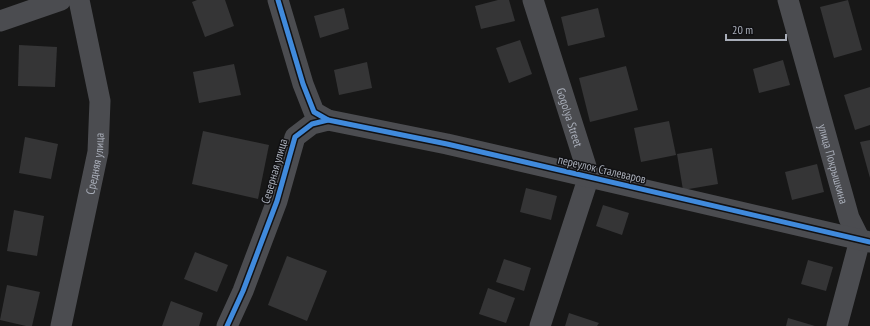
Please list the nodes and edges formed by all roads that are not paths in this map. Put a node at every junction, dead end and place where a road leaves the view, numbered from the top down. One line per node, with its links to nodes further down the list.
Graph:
1 (61, 0): 6 (street)
2 (79, 0): 10 (street, Средняя улица)
3 (278, 0): 7 (street)
4 (533, 0): 8 (street, Gogolya Street)
5 (788, 0): 9 (street, улица Покрышкина)
6 (0, 22)
7 (328, 120): 8 (street, переулок Сталеваров); 11 (street, Северная улица)
8 (589, 176): 9 (street, переулок Сталеваров); 12 (street)
9 (865, 241): 13 (street)
10 (61, 326)
11 (227, 326)
12 (540, 326)
13 (837, 326)

